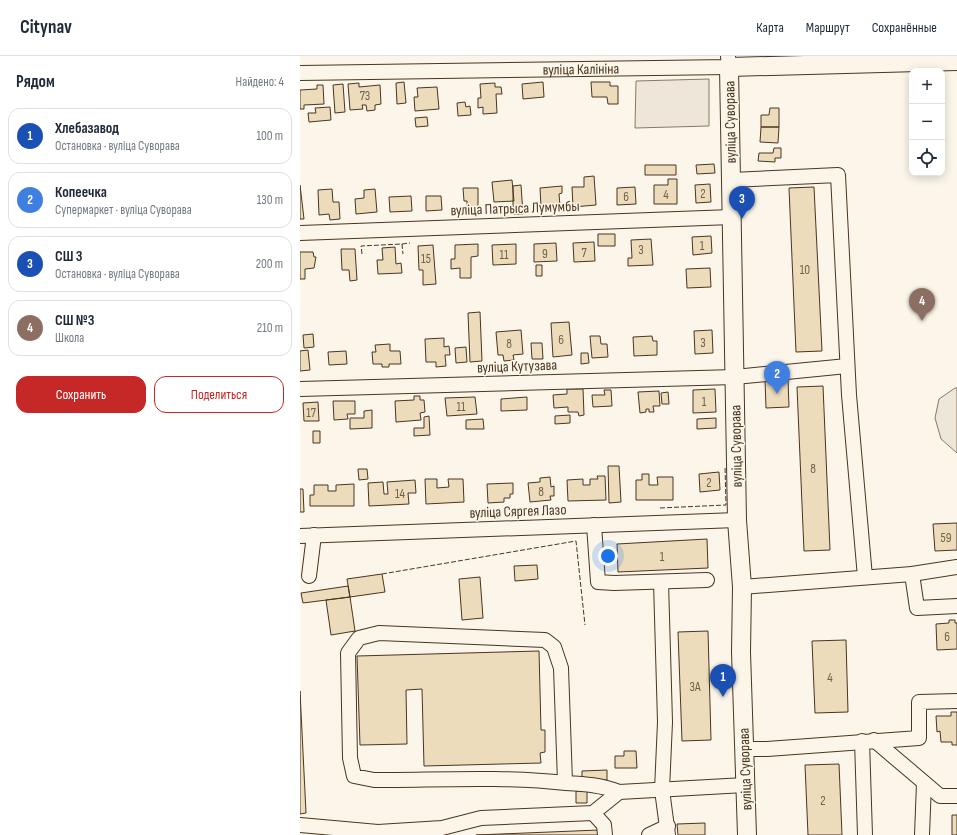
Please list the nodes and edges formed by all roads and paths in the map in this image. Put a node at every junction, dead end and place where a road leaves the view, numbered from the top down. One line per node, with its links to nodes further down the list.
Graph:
1 (728, 61): 2 (main road, вуліца Калініна); 3 (street, вуліца Калініна); 4 (main road, вуліца Суворава)
2 (957, 61)
3 (300, 73)
4 (731, 180): 5 (main road, вуліца Суворава); 7 (street)
5 (732, 217): 6 (street, вуліца Патрыса Лумумбы); 8 (main road, вуліца Суворава)
6 (300, 232)
7 (847, 366): 8 (street, вуліца Кутузава); 17 (street)
8 (735, 376): 9 (street, вуліца Кутузава); 10 (main road, вуліца Суворава)
9 (300, 389)
10 (737, 520): 11 (street, вуліца Сяргея Лазо); 20 (main road, вуліца Суворава)
11 (594, 525): 12 (street, вуліца Сяргея Лазо); 19 (street)
12 (307, 535): 13 (street); 16 (street)
13 (300, 552)
14 (957, 567): 15 (street)
15 (912, 574): 17 (street); 21 (street)
16 (309, 576)
17 (865, 577): 20 (street)
18 (707, 580): 19 (street)
19 (662, 582): 28 (street)
20 (742, 587): 24 (main road, вуліца Суворава)
21 (957, 606)
22 (957, 701): 23 (street)
23 (868, 741): 24 (street); 26 (street); 38 (street)
24 (744, 749): 27 (main road, вуліца Суворава)
25 (565, 782): 25 (street); 29 (street)
26 (924, 783): 30 (street); 39 (street)
27 (745, 785): 28 (street); 37 (main road, вуліца Суворава)
28 (662, 790): 29 (street); 33 (street)
29 (619, 792): 31 (street)
30 (957, 796)
31 (593, 813): 34 (street); 35 (street)
32 (300, 825): 34 (street)
33 (668, 830): 36 (street)
34 (378, 834)
35 (605, 835)
36 (649, 835)
37 (747, 835)
38 (865, 835)
39 (922, 835)

